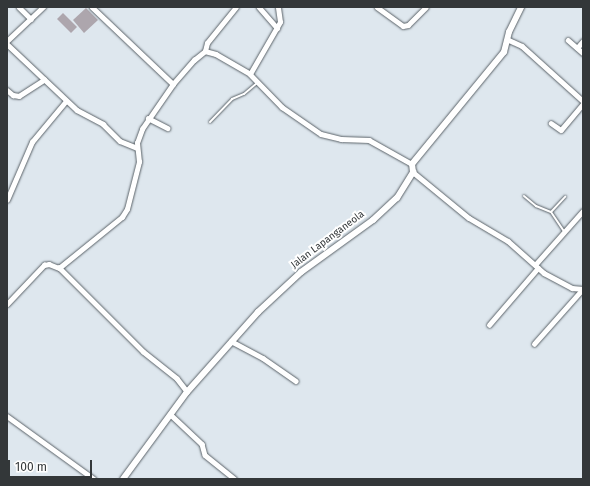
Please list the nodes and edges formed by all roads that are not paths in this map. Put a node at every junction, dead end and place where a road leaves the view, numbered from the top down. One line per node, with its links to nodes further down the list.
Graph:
1 (19, 7): 10 (street)
2 (43, 7): 10 (street)
3 (92, 7): 22 (street)
4 (236, 7): 17 (street)
5 (260, 7): 11 (street)
6 (278, 7): 11 (street)
7 (377, 7): 8 (street)
8 (426, 7)
9 (521, 7): 12 (street)
10 (32, 19): 15 (street)
11 (277, 28): 19 (street)
12 (509, 40): 25 (street); 31 (street)
13 (568, 40): 16 (street)
14 (583, 41): 16 (street)
15 (7, 43): 20 (street)
16 (577, 48): 18 (street)
17 (205, 51): 19 (street); 22 (street)
18 (583, 53)
19 (250, 74): 21 (street)
20 (44, 80): 23 (street); 24 (street)
21 (258, 82): 27 (lane); 31 (street)
22 (173, 84): 26 (street)
23 (7, 90)
24 (66, 101): 30 (street); 35 (street)
25 (583, 102): 28 (street)
26 (148, 118): 29 (street); 30 (street)
27 (210, 122)
28 (551, 124)
29 (168, 128)
30 (138, 148): 40 (street)
31 (412, 164): 32 (street)
32 (413, 172): 39 (street); 44 (street, Jalan Lapanganeola)
33 (524, 196): 37 (lane)
34 (565, 197): 37 (lane)
35 (7, 200)
36 (583, 211): 38 (street)
37 (551, 212): 38 (lane)
38 (564, 231): 39 (street)
39 (536, 266): 41 (street); 43 (street)
40 (59, 268): 42 (street); 47 (street)
41 (582, 290): 45 (street)
42 (7, 304)
43 (489, 325)
44 (231, 341): 46 (street); 47 (street, Jalan Lapanganeola)
45 (534, 344)
46 (296, 381)
47 (187, 392): 48 (street, Jalan Lapanganeola)
48 (170, 414): 51 (street, Jalan Lapanganeola); 52 (street)
49 (7, 416): 50 (street)
50 (94, 479)
51 (123, 479)
52 (235, 479)

